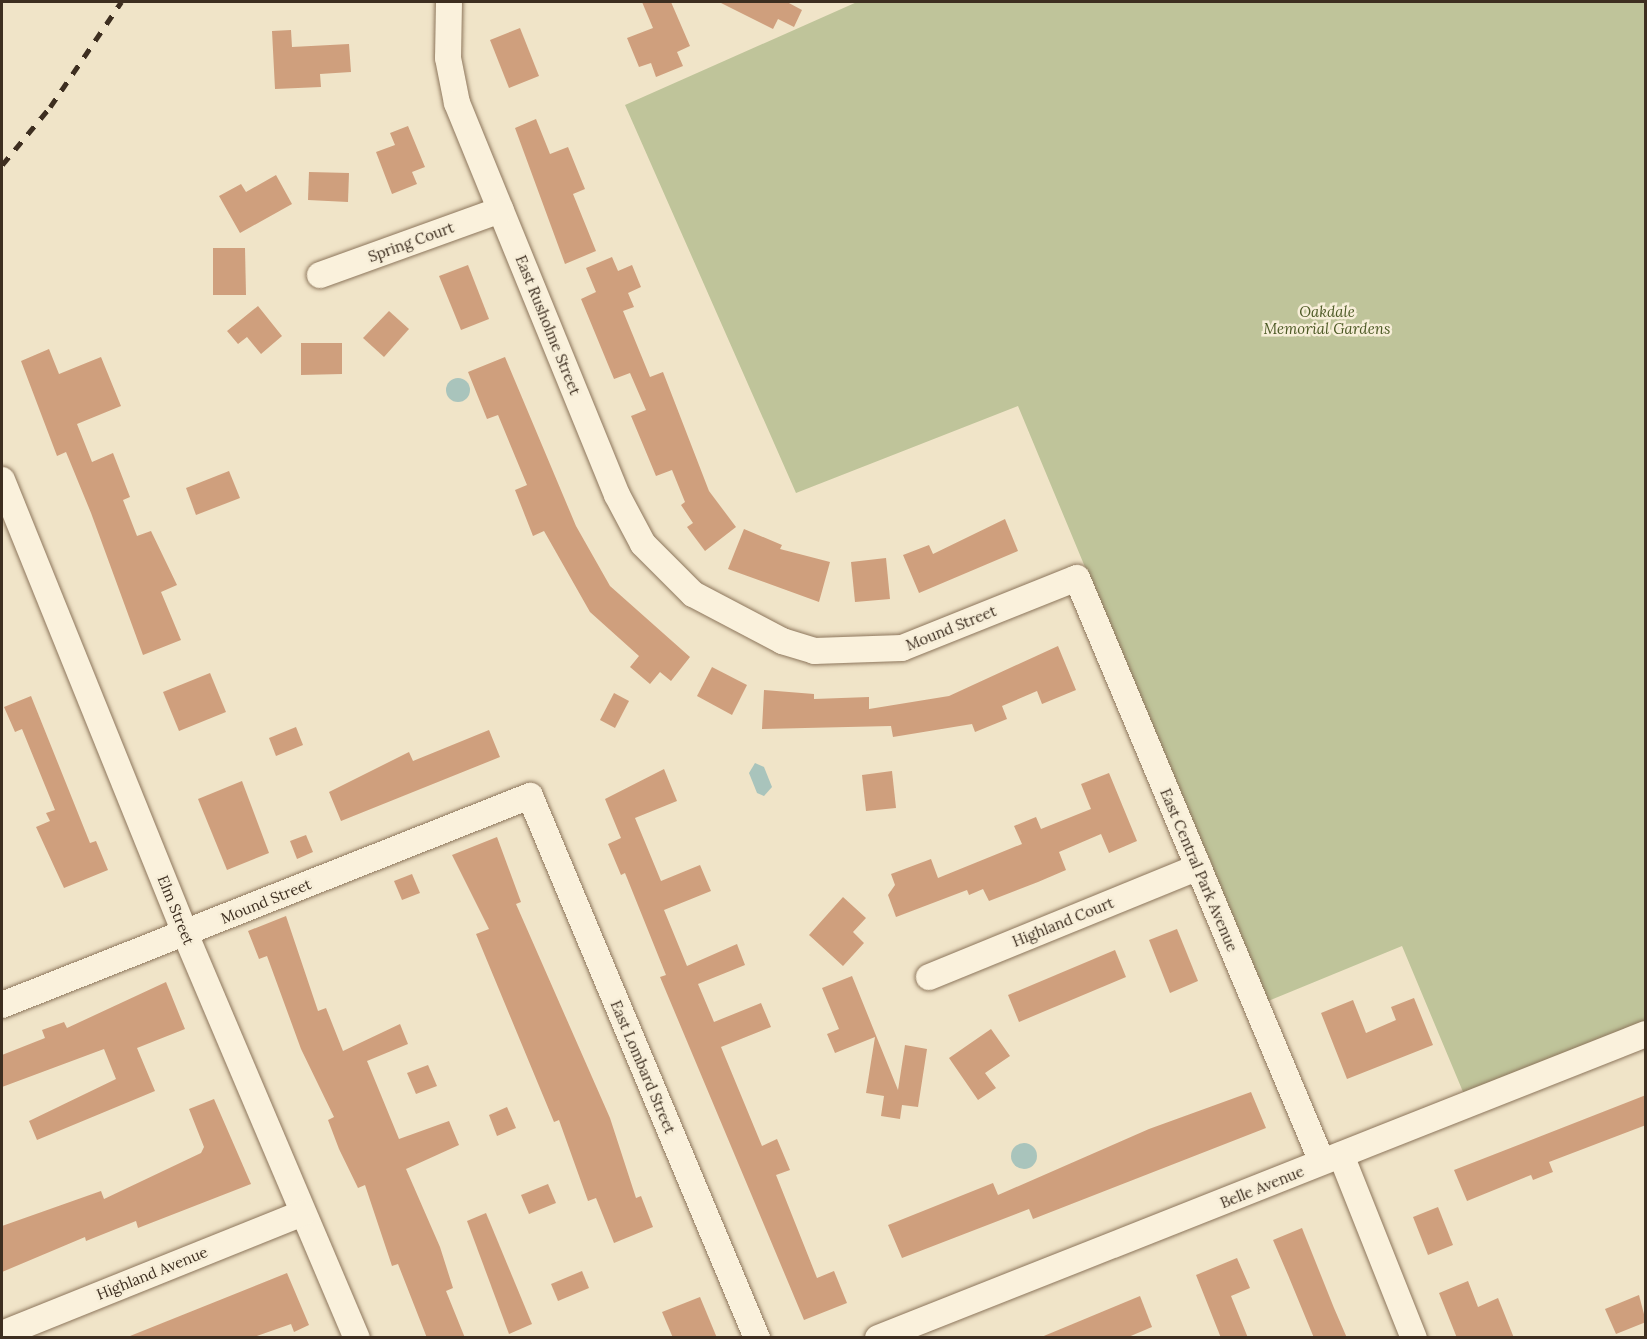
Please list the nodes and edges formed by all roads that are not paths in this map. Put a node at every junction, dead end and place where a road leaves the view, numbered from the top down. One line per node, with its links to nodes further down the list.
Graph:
1 (449, 2): 2 (street, East Rusholme Street)
2 (501, 210): 3 (street, Spring Court); 6 (street, East Rusholme Street)
3 (320, 275)
4 (2, 480): 9 (street, Elm Street)
5 (1077, 578): 6 (street, Mound Street); 8 (street, East Central Park Avenue)
6 (720, 611)
7 (530, 796): 9 (street, Mound Street); 17 (street, East Lombard Street)
8 (1198, 867): 10 (street, Highland Court); 13 (street, East Central Park Avenue)
9 (184, 931): 11 (street, Mound Street); 14 (street, Elm Street)
10 (929, 977)
11 (2, 1005)
12 (1646, 1034): 13 (street, Belle Avenue)
13 (1331, 1159): 18 (street, Belle Avenue); 19 (street, East Central Park Avenue)
14 (303, 1213): 15 (street, Highland Avenue); 16 (street, Elm Street)
15 (2, 1334)
16 (357, 1338)
17 (757, 1338)
18 (878, 1338)
19 (1414, 1338)

